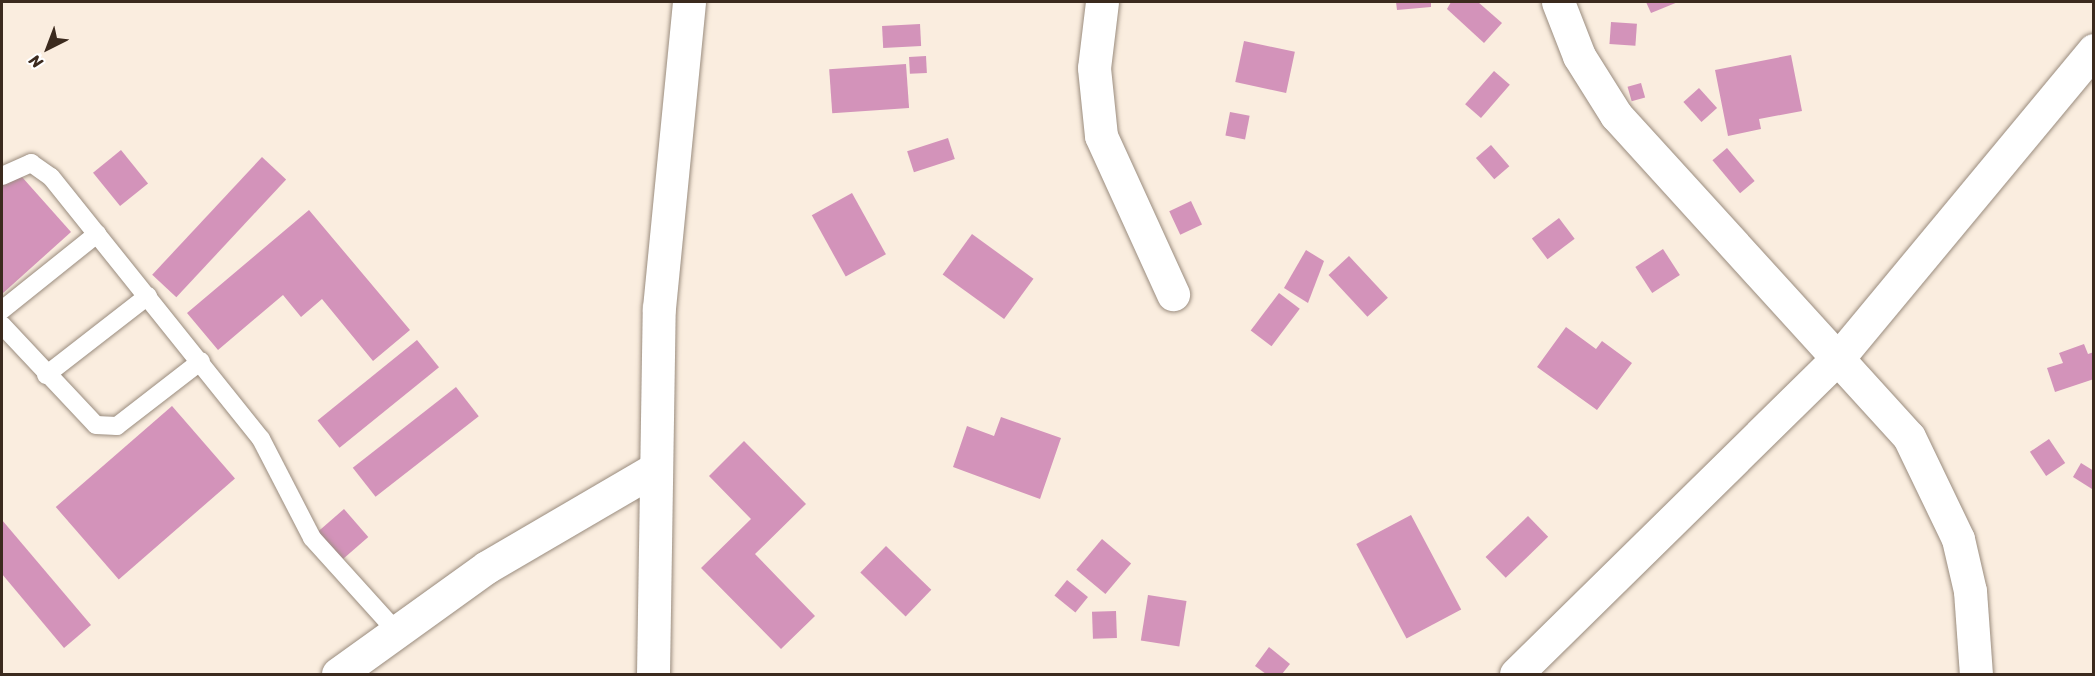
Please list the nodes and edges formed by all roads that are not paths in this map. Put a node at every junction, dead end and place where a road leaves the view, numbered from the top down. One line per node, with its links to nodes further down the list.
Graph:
1 (689, 2): 14 (street)
2 (1102, 2): 7 (street)
3 (1558, 2): 11 (street)
4 (2094, 50): 11 (street)
5 (2, 176): 6 (lane)
6 (97, 234): 8 (lane); 9 (lane)
7 (1173, 294)
8 (148, 296): 12 (lane); 13 (lane)
9 (2, 310)
10 (2, 325): 13 (lane)
11 (1839, 357): 18 (street); 19 (street)
12 (201, 361): 13 (lane); 15 (lane)
13 (46, 375)
14 (655, 469): 15 (street); 17 (street)
15 (396, 631): 16 (street)
16 (338, 675)
17 (653, 675)
18 (1516, 675)
19 (1976, 675)

